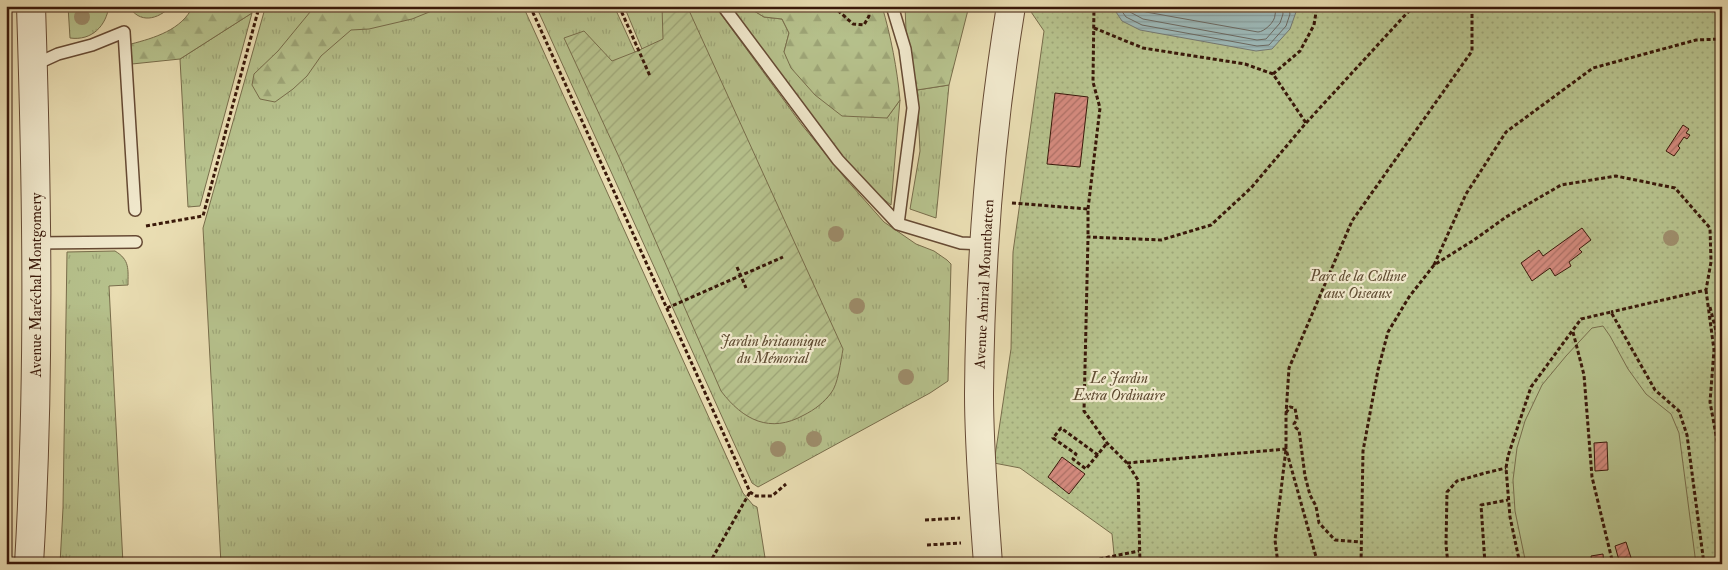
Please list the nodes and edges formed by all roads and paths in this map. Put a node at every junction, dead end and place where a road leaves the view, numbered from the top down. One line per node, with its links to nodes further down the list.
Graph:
1 (31, 6): 16 (street, Avenue Maréchal Montgomery)
2 (257, 6): 24 (path)
3 (530, 6): 35 (path)
4 (619, 6): 18 (path)
5 (723, 6): 23 (lane)
6 (833, 6): 7 (path)
7 (869, 6)
8 (892, 6): 23 (lane)
9 (1011, 6): 28 (street, Avenue Amiral Mountbatten)
10 (1094, 6): 14 (path)
11 (1317, 6): 17 (path)
12 (1416, 6): 19 (path)
13 (1472, 6): 39 (path)
14 (1094, 28): 17 (path); 21 (path)
15 (1722, 39): 30 (path)
16 (33, 66): 22 (lane); 27 (street, Avenue Maréchal Montgomery)
17 (1273, 74): 19 (path)
18 (650, 76)
19 (1306, 122): 25 (path)
20 (1005, 202): 21 (path)
21 (1088, 209): 25 (path)
22 (135, 210)
23 (898, 224): 28 (lane)
24 (145, 226)
25 (1088, 237): 40 (path)
26 (136, 242): 27 (lane)
27 (36, 243): 55 (street, Avenue Maréchal Montgomery)
28 (984, 244): 57 (street, Avenue Amiral Mountbatten)
29 (783, 257): 32 (path)
30 (1434, 265): 34 (path); 52 (path)
31 (736, 267): 32 (path)
32 (740, 275): 33 (path); 35 (path)
33 (746, 288)
34 (1706, 290): 36 (path); 38 (path); 45 (path)
35 (667, 308): 47 (path)
36 (1611, 312): 37 (path); 67 (path)
37 (1572, 331): 44 (path); 66 (path)
38 (1722, 355)
39 (1286, 414): 41 (path); 52 (path)
40 (1107, 443): 42 (path); 43 (path)
41 (1286, 449): 43 (path); 60 (path); 61 (path)
42 (1098, 455): 42 (path)
43 (1127, 463): 54 (path)
44 (1506, 468): 48 (path); 63 (path)
45 (1722, 468)
46 (786, 484): 47 (path)
47 (750, 492): 56 (path)
48 (1508, 500): 64 (path); 65 (path)
49 (966, 517): 50 (path)
50 (925, 520)
51 (968, 542): 53 (path)
52 (1362, 542): 62 (path)
53 (927, 545)
54 (1140, 551): 58 (path); 59 (path)
55 (29, 564)
56 (709, 564)
57 (988, 564)
58 (1074, 564)
59 (1140, 564)
60 (1278, 564)
61 (1318, 564)
62 (1361, 564)
63 (1448, 564)
64 (1485, 564)
65 (1520, 564)
66 (1613, 564)
67 (1704, 564)

